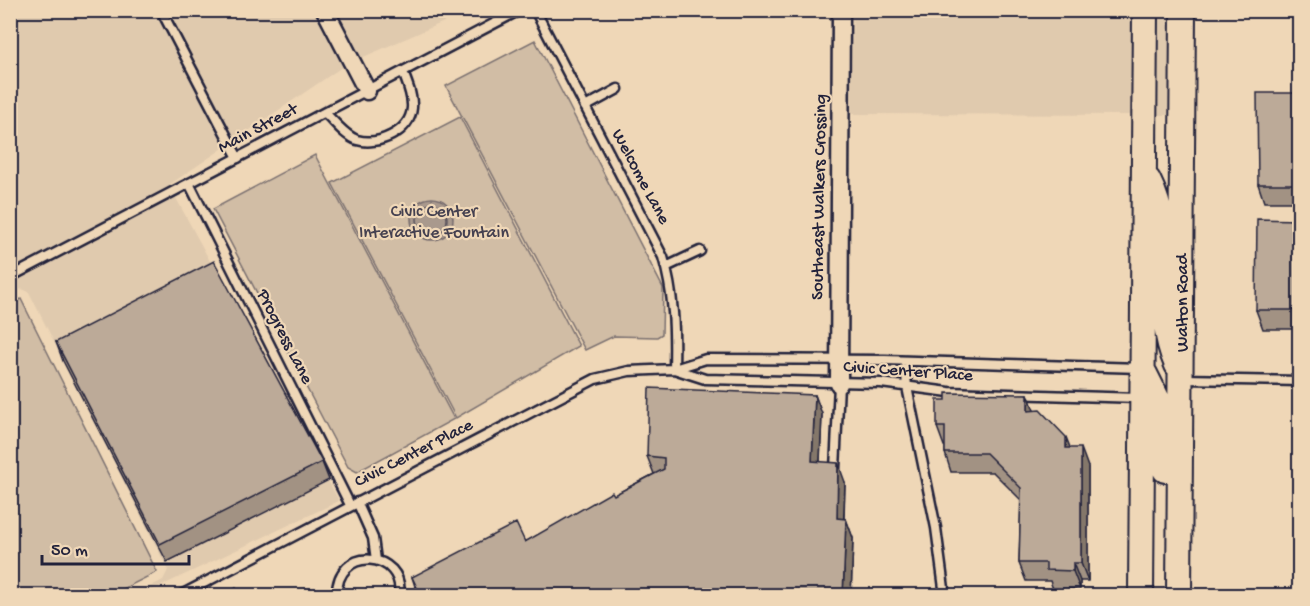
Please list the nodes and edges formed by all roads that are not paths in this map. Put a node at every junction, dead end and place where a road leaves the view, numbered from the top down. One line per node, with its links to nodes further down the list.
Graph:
1 (161, 10): 13 (lane)
2 (325, 10): 10 (street)
3 (520, 10): 8 (lane, Main Street)
4 (535, 10): 11 (lane, Welcome Lane)
5 (841, 10): 21 (street, Southeast Walkers Crossing)
6 (1145, 10): 14 (main road)
7 (1183, 10): 25 (main road, Walton Road)
8 (403, 72): 10 (lane, Main Street); 12 (lane)
9 (618, 89): 11 (lane)
10 (366, 91): 12 (lane, Main Street)
11 (585, 107): 17 (lane, Welcome Lane)
12 (325, 112): 13 (lane, Main Street)
13 (238, 158): 15 (lane, Main Street)
14 (1144, 173): 23 (main road); 25 (main road)
15 (189, 183): 18 (lane, Main Street); 19 (lane, Progress Lane)
16 (700, 251): 17 (lane)
17 (666, 267): 24 (lane, Welcome Lane)
18 (10, 277)
19 (244, 293): 20 (lane); 31 (lane, Progress Lane)
20 (232, 300)
21 (838, 359): 22 (lane, Civic Center Place); 24 (lane, Civic Center Place); 27 (street, Southeast Walkers Crossing)
22 (905, 361): 23 (lane, Civic Center Place); 28 (lane)
23 (1142, 368): 29 (main road); 33 (main road)
24 (674, 369): 27 (lane, Civic Center Place); 31 (lane, Civic Center Place)
25 (1182, 379): 26 (lane); 33 (main road, Walton Road)
26 (1299, 381)
27 (839, 384): 28 (lane, Civic Center Place); 30 (lane)
28 (907, 387): 29 (lane, Civic Center Place); 37 (lane)
29 (1142, 399): 38 (main road)
30 (835, 469)
31 (354, 503): 32 (lane, Progress Lane); 34 (lane, Civic Center Place)
32 (376, 560): 35 (lane); 36 (lane)
33 (1179, 587)
34 (179, 596)
35 (337, 596)
36 (399, 596)
37 (945, 596)
38 (1141, 596)

